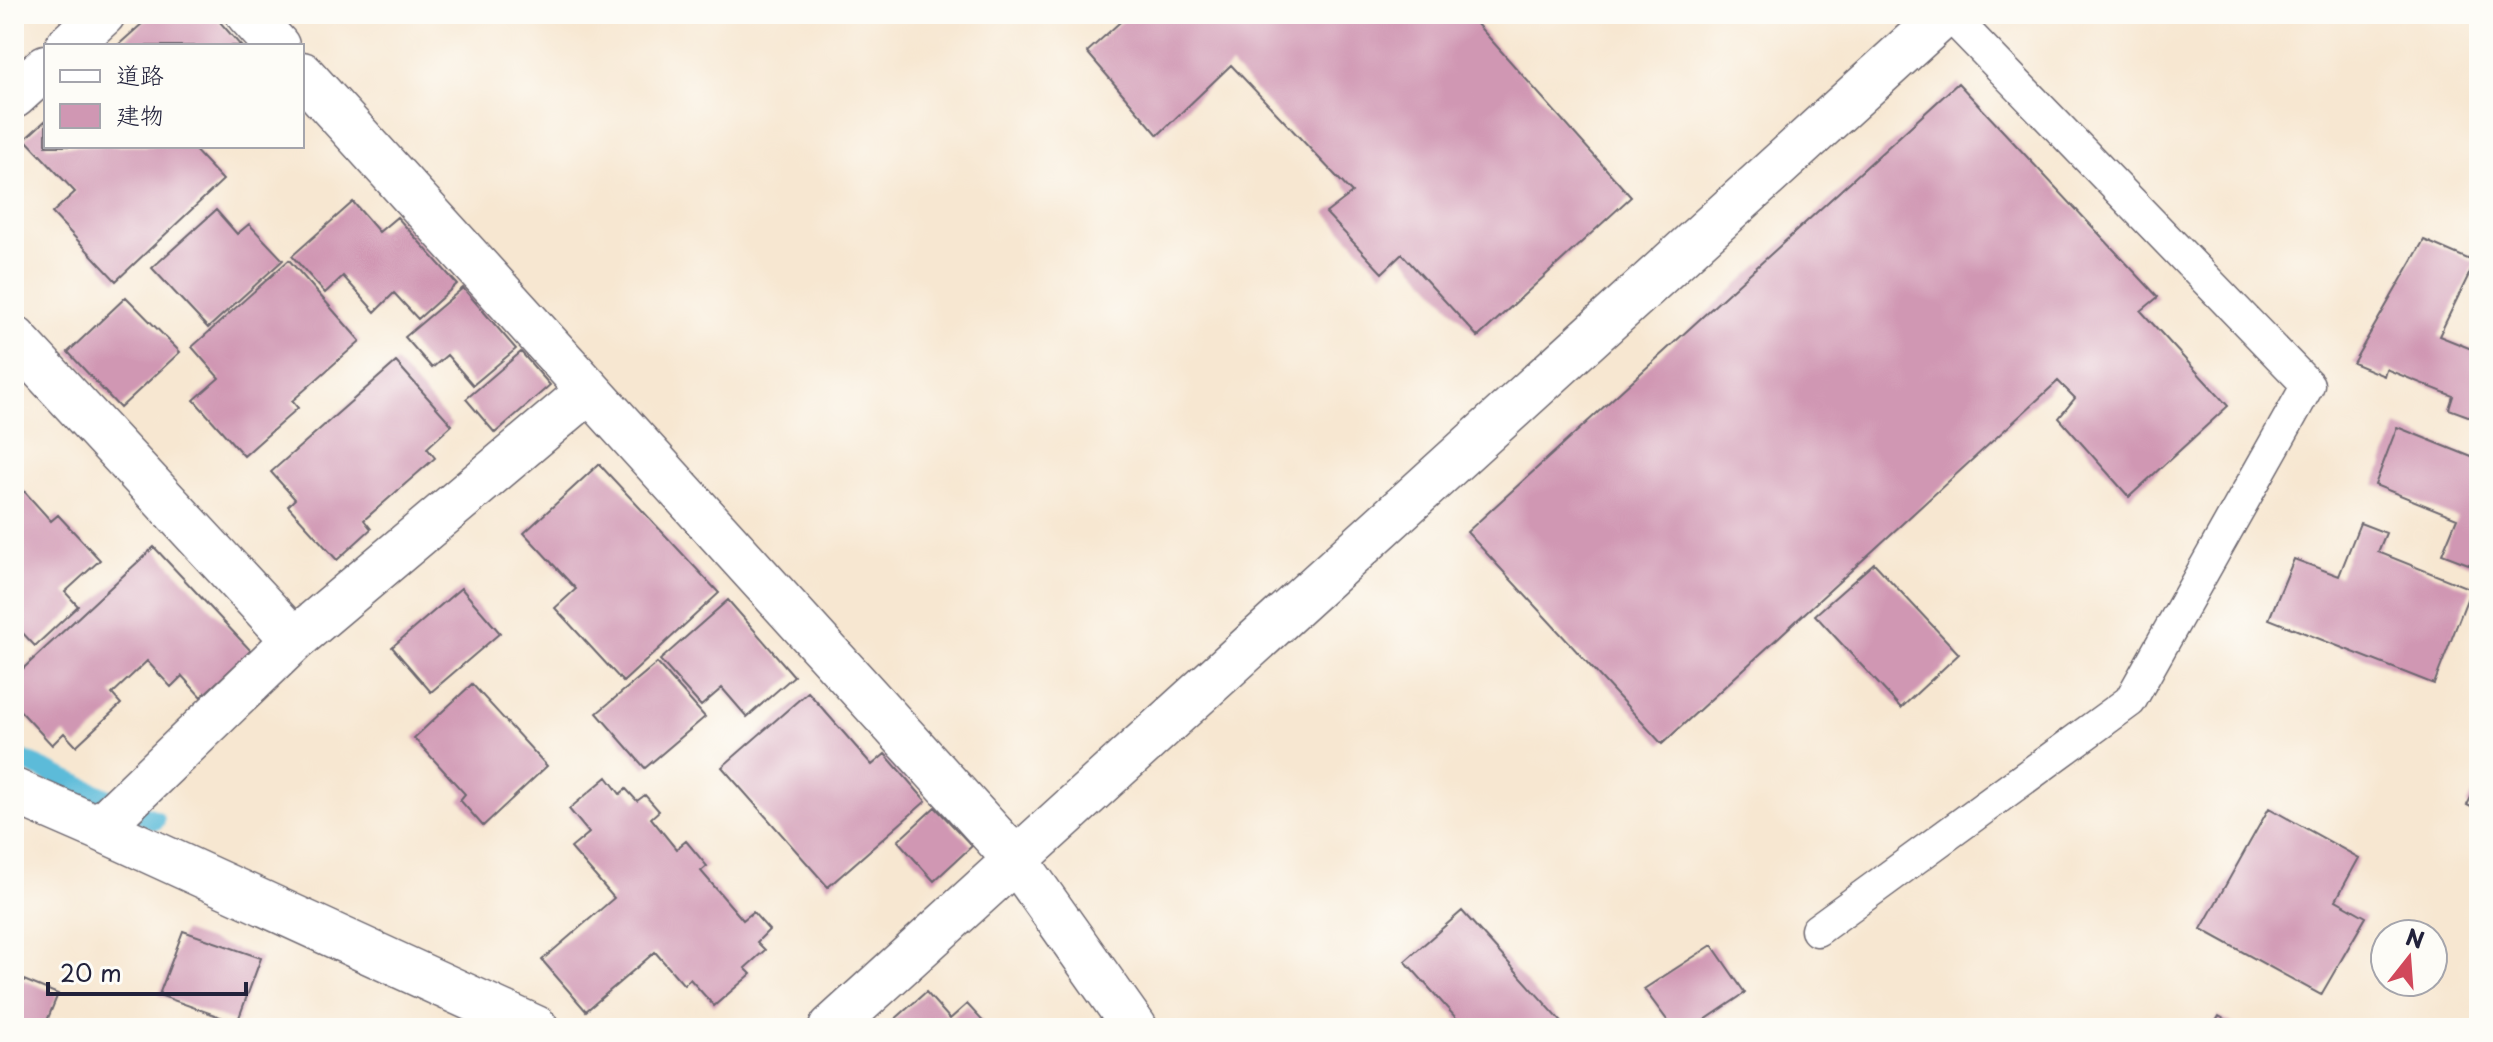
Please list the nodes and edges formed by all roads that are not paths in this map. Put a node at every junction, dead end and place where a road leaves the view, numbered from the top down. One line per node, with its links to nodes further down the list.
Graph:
1 (103, 14): 4 (street)
2 (248, 14): 5 (street)
3 (1947, 14): 14 (street); 15 (lane)
4 (70, 44)
5 (275, 44)
6 (44, 69): 8 (street)
7 (304, 76): 10 (street)
8 (14, 96)
9 (14, 338): 11 (street)
10 (589, 391): 11 (street); 14 (street)
11 (294, 640): 13 (street)
12 (14, 791): 13 (street)
13 (99, 828): 16 (street)
14 (1016, 860): 17 (street); 18 (street)
15 (1817, 930)
16 (536, 1028)
17 (831, 1028)
18 (1135, 1028)

